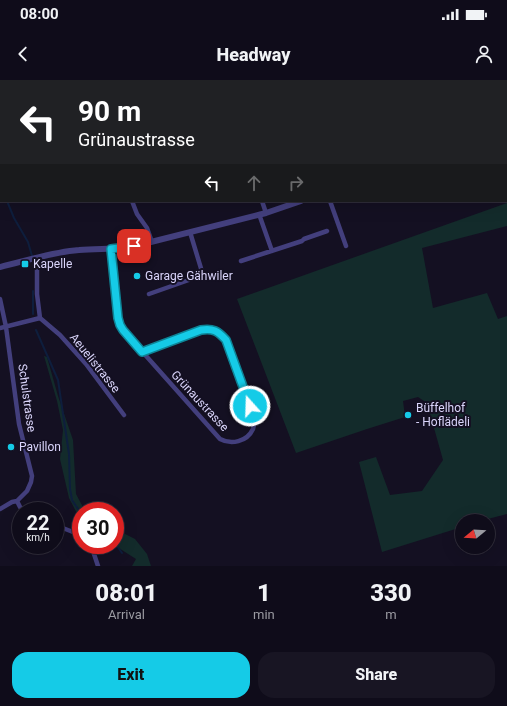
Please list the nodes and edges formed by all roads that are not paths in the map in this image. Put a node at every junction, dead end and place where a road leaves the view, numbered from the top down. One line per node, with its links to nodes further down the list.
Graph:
1 (132, 202): 8 (street)
2 (262, 202): 5 (street)
3 (298, 202): 5 (street)
4 (330, 202): 9 (street)
5 (262, 213): 7 (street); 11 (street)
6 (327, 230): 11 (street)
7 (190, 232): 8 (street); 15 (street)
8 (152, 242): 10 (street)
9 (346, 246)
10 (111, 249): 12 (street); 20 (street, Grünaustrasse)
11 (272, 251): 13 (street)
12 (36, 258): 14 (street); 17 (street)
13 (241, 261)
14 (0, 267)
15 (149, 294)
16 (0, 299): 18 (street, Schulstrasse)
17 (40, 318): 18 (street); 21 (street, Aeuelistrasse)
18 (6, 327): 19 (street); 22 (street, Schulstrasse)
19 (0, 328)
20 (142, 352): 20 (street, Grünaustrasse)
21 (124, 415)
22 (17, 501): 23 (street, Schulstrasse)
23 (0, 509)
24 (94, 554): 25 (street)
25 (98, 566)

